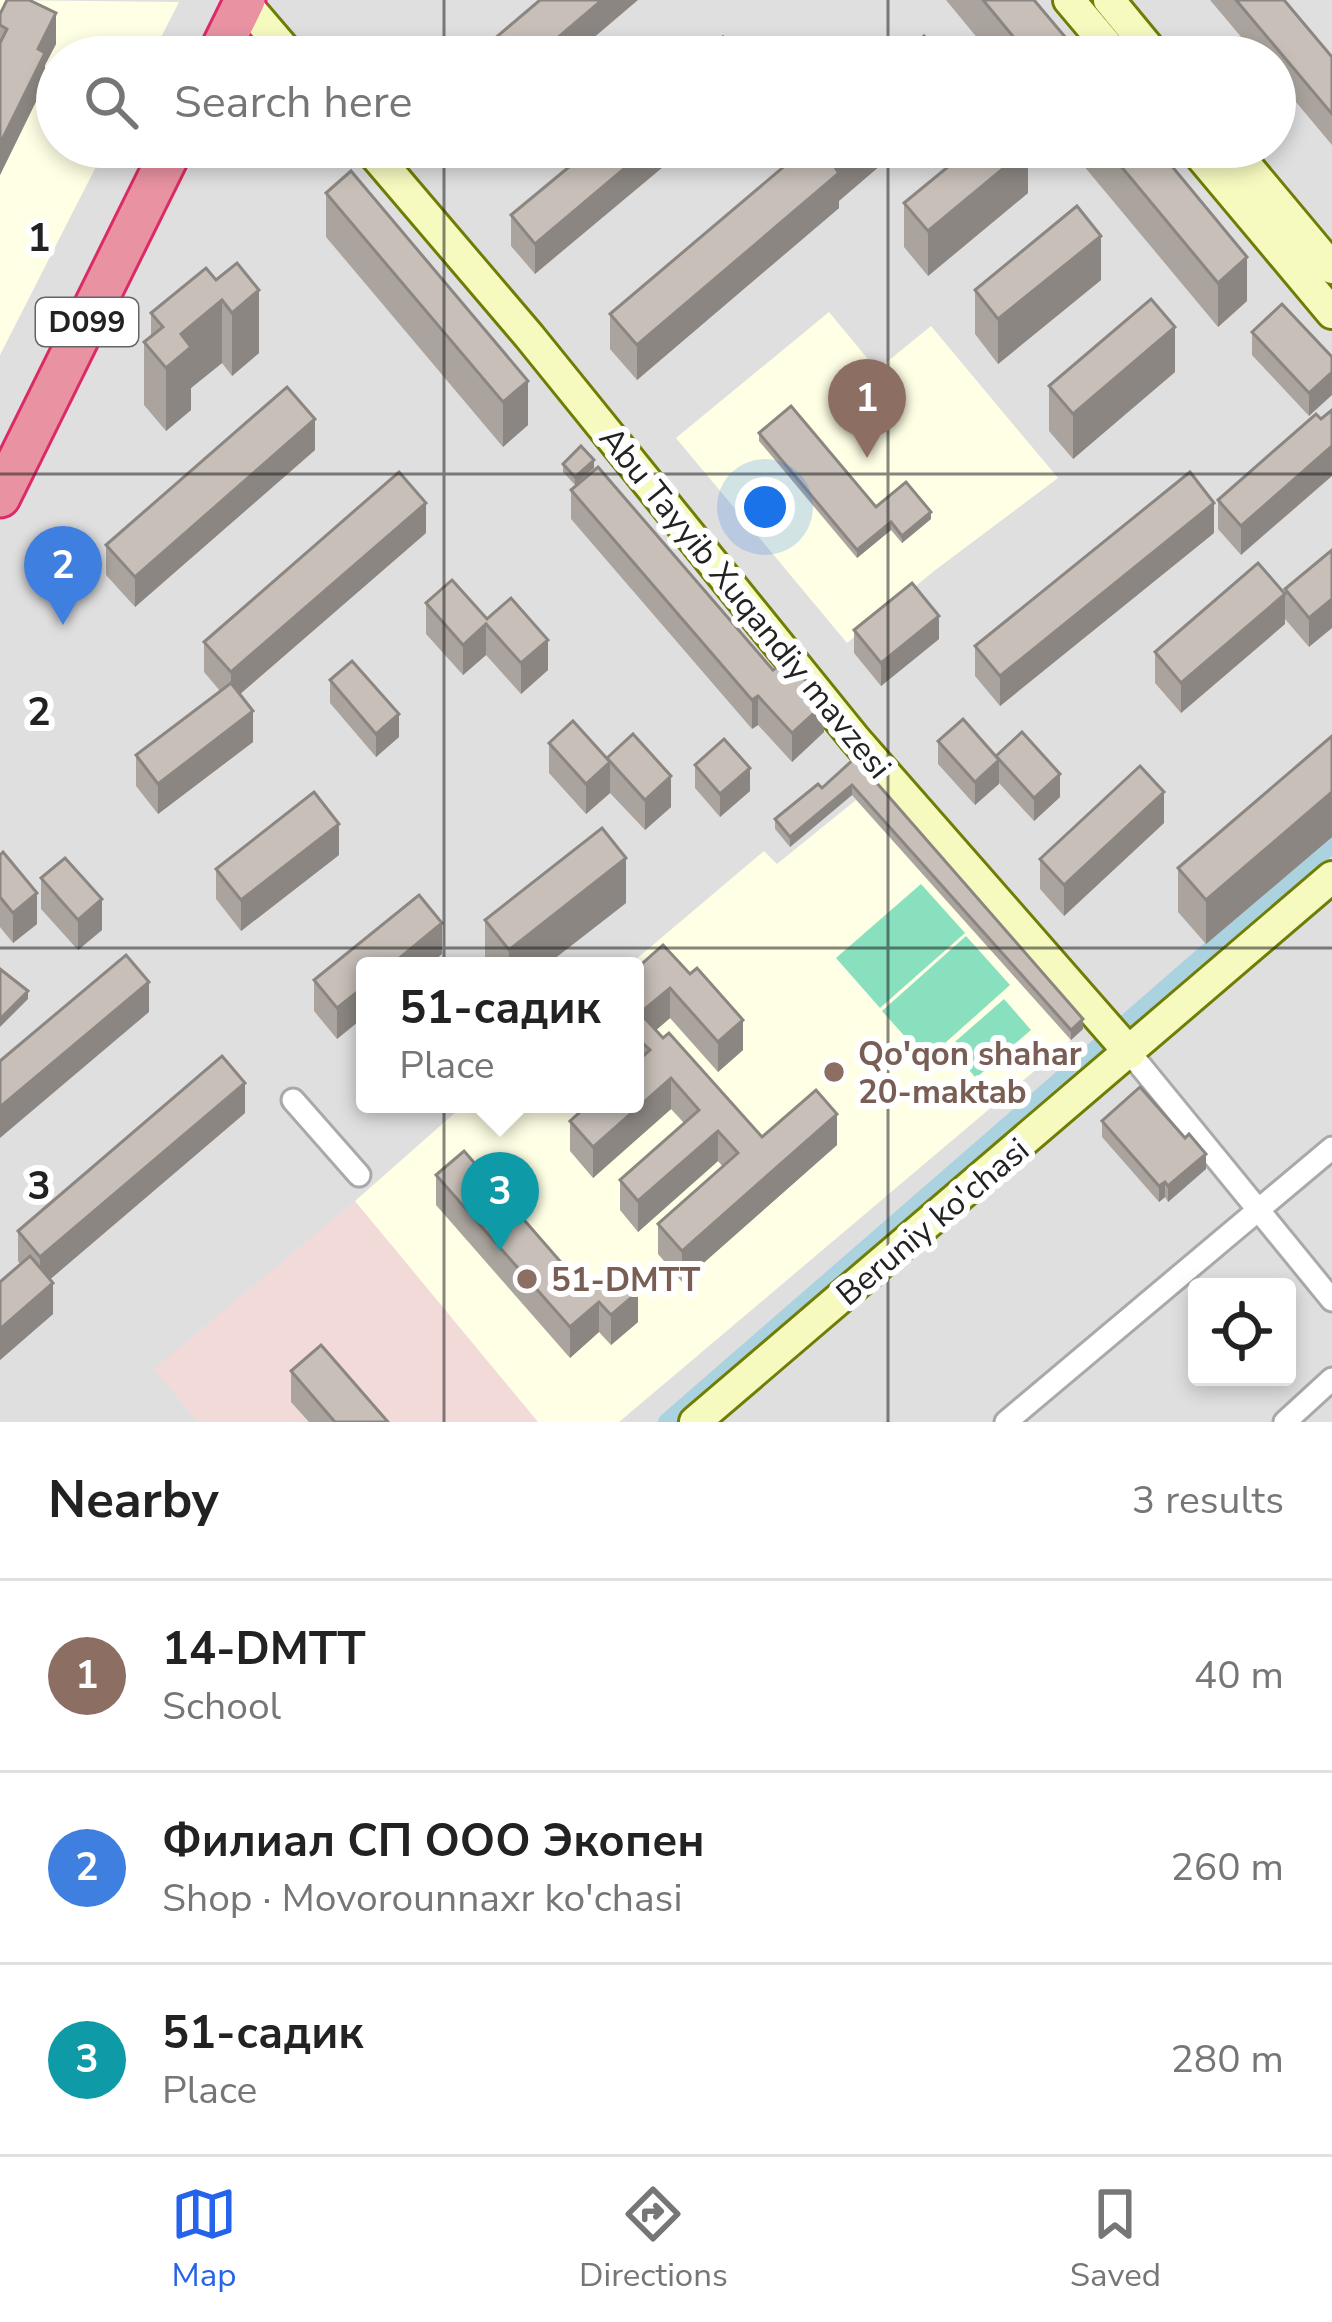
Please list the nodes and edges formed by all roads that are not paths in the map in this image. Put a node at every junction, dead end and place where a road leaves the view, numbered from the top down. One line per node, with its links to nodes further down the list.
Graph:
1 (1069, 0): 6 (main road)
2 (1109, 0): 7 (main road)
3 (244, 1): 4 (highway); 5 (main road)
4 (227, 36)
5 (273, 36)
6 (1099, 36)
7 (1139, 36)
8 (163, 168): 14 (highway, D099)
9 (386, 168): 16 (main road, Abu Tayyib Xuqandiy mavzesi)
10 (1210, 168): 13 (main road)
11 (1249, 168): 12 (main road)
12 (1332, 268)
13 (1332, 313)
14 (0, 497)
15 (1332, 878): 16 (main road, Beruniy ko'chasi)
16 (1130, 1053): 20 (street); 23 (main road, Beruniy ko'chasi)
17 (293, 1100): 19 (street)
18 (1332, 1148): 20 (street)
19 (359, 1175)
20 (1258, 1211): 21 (street); 24 (street)
21 (1332, 1300)
22 (1332, 1378): 25 (street)
23 (694, 1422)
24 (1006, 1422)
25 (1285, 1422)

